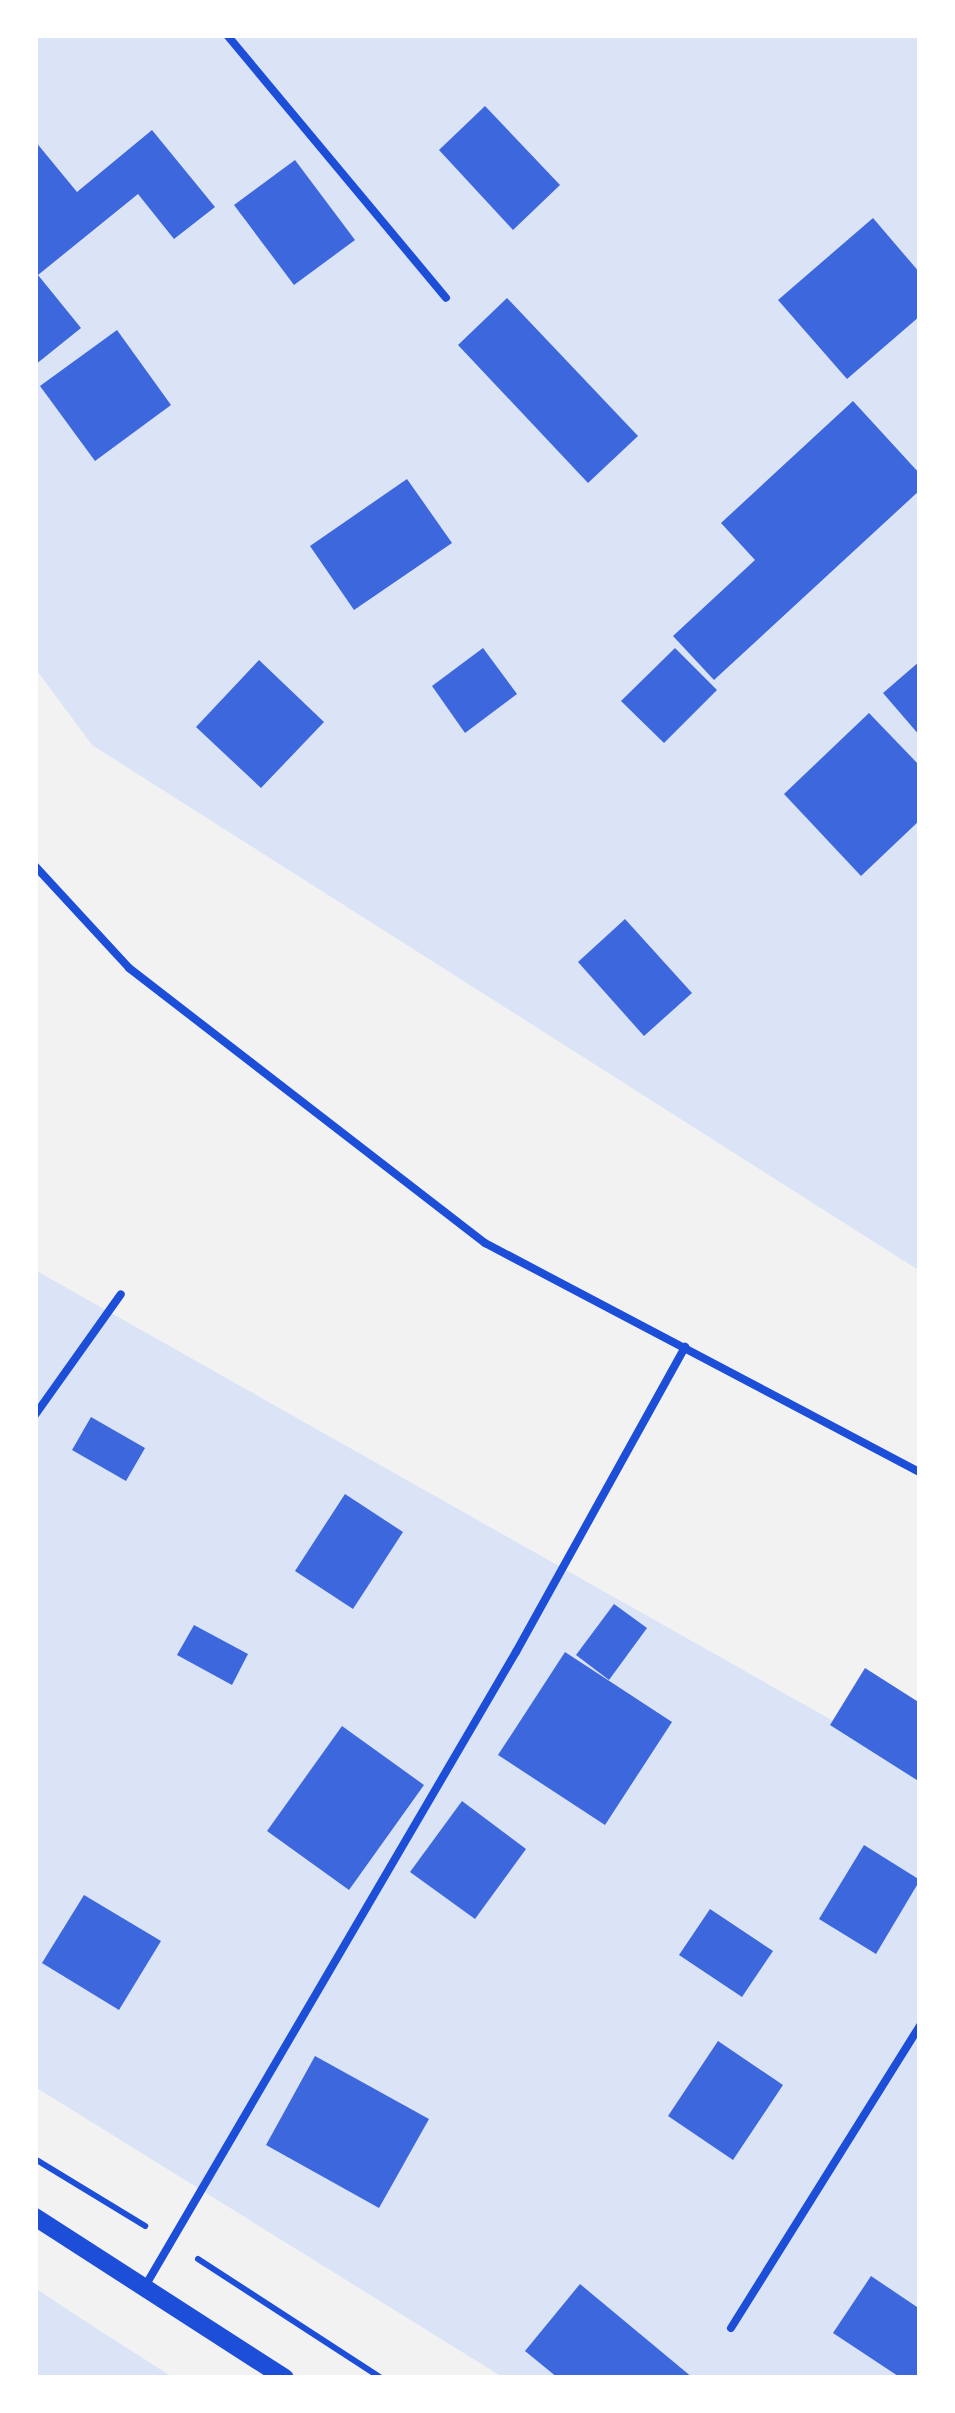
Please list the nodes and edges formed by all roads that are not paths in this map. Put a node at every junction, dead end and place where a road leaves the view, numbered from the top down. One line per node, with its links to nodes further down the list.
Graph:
1 (227, 35): 2 (lane)
2 (446, 298)
3 (35, 866): 5 (lane)
4 (121, 1294): 6 (lane)
5 (685, 1346): 7 (lane); 10 (lane)
6 (35, 1415)
7 (920, 1472)
8 (920, 2025): 11 (lane)
9 (35, 2217): 10 (street)
10 (143, 2290): 12 (street)
11 (732, 2328)
12 (285, 2378)

